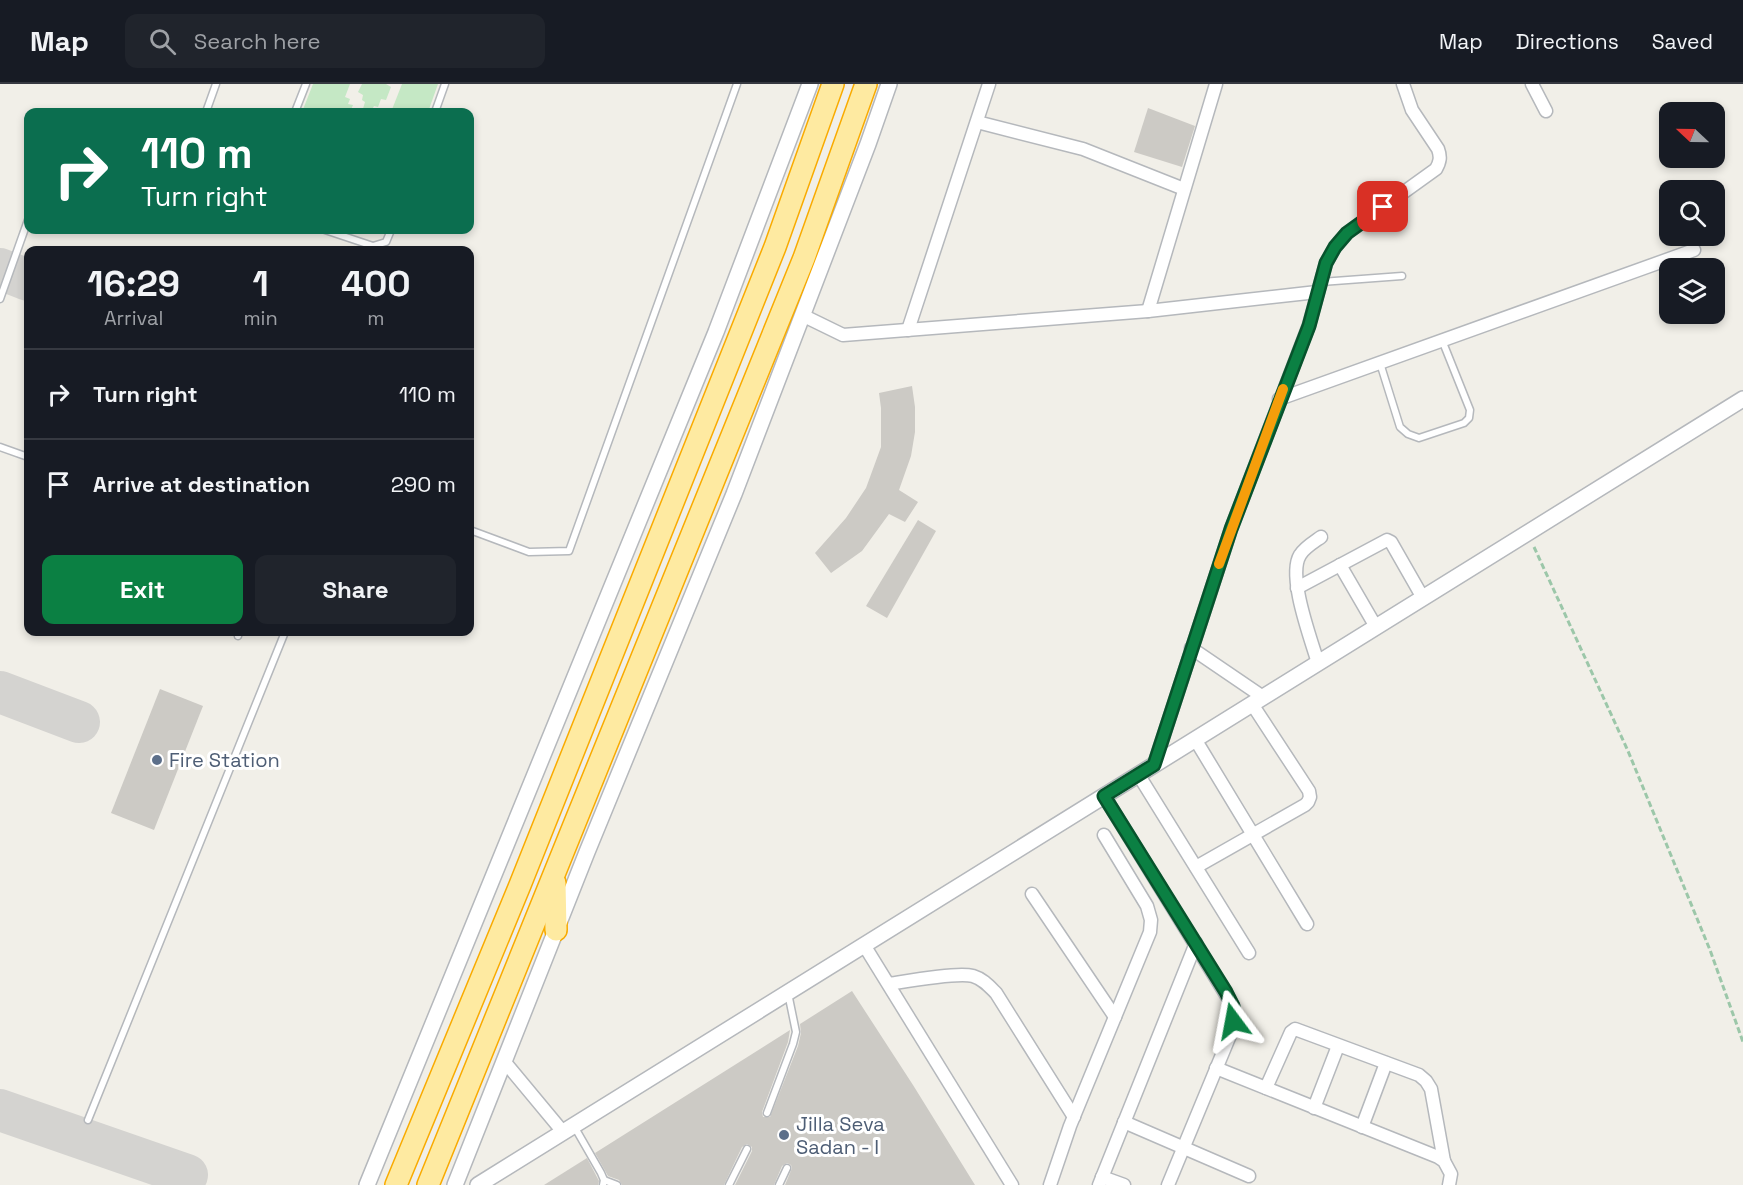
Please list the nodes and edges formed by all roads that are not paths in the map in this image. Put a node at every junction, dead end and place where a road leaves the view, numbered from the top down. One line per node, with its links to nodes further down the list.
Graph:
1 (216, 84): 13 (lane)
2 (306, 84): 14 (lane)
3 (445, 84): 15 (lane)
4 (737, 84): 37 (lane)
5 (810, 84): 83 (street)
6 (833, 84): 84 (highway)
7 (866, 84): 54 (highway)
8 (889, 84): 29 (street)
9 (989, 84): 17 (street)
10 (1216, 84): 18 (street)
11 (1403, 84): 26 (street)
12 (1532, 84): 16 (street)
13 (207, 108)
14 (297, 108)
15 (436, 108)
16 (1546, 111)
17 (977, 122): 18 (street); 30 (street)
18 (1185, 189): 28 (street)
19 (24, 231): 27 (lane)
20 (337, 234): 23 (lane)
21 (389, 234): 22 (lane)
22 (373, 246)
23 (373, 246)
24 (1694, 250): 31 (street)
25 (1402, 276): 26 (lane)
26 (1319, 287): 28 (street); 33 (street)
27 (0, 299)
28 (1148, 311): 30 (street)
29 (802, 315): 30 (street); 57 (street)
30 (908, 330)
31 (1442, 340): 32 (street); 32 (lane)
32 (1380, 363): 33 (street)
33 (1280, 399): 44 (street)
34 (1743, 399): 41 (street)
35 (0, 447): 36 (lane)
36 (24, 456)
37 (474, 531)
38 (1321, 537): 40 (street)
39 (1340, 565): 40 (street); 41 (street); 42 (street)
40 (1297, 588): 45 (street)
41 (1423, 598): 42 (street)
42 (1376, 627): 45 (street)
43 (283, 636): 72 (lane)
44 (1191, 648): 46 (street); 48 (street)
45 (1318, 663): 46 (street)
46 (1258, 700): 47 (street); 52 (street)
47 (1195, 739): 48 (street); 52 (street)
48 (1154, 765): 49 (street)
49 (1138, 774): 50 (street); 53 (street)
50 (1104, 796): 58 (street); 59 (street)
51 (1104, 835): 63 (street)
52 (1253, 835): 53 (street); 56 (street)
53 (1196, 867): 60 (street)
54 (554, 874): 57 (highway); 85 (highway)
55 (1032, 894): 63 (street)
56 (1307, 924)
57 (556, 930): 65 (street)
58 (1196, 944): 67 (street); 73 (street)
59 (864, 945): 61 (street); 62 (street)
60 (1249, 953)
61 (889, 984): 71 (street); 91 (street)
62 (788, 992): 70 (lane); 75 (street)
63 (1115, 1017): 71 (street)
64 (1338, 1046): 66 (street); 68 (street); 69 (street)
65 (504, 1060): 75 (street); 86 (street)
66 (1386, 1063): 74 (street); 78 (street)
67 (1216, 1068): 68 (street); 77 (street)
68 (1266, 1088): 69 (street)
69 (1314, 1108): 74 (street)
70 (766, 1113)
71 (1074, 1117): 92 (street)
72 (88, 1120)
73 (1124, 1122): 77 (street); 81 (street)
74 (1362, 1127): 78 (street)
75 (568, 1129): 82 (lane); 87 (street)
76 (747, 1149): 89 (lane)
77 (1183, 1149): 80 (street); 94 (street)
78 (1444, 1161): 95 (street)
79 (787, 1168): 90 (lane)
80 (1249, 1176)
81 (1100, 1181): 93 (street)
82 (604, 1182): 88 (lane)
83 (367, 1185)
84 (396, 1185)
85 (428, 1185)
86 (456, 1185)
87 (478, 1185)
88 (617, 1185)
89 (729, 1185)
90 (779, 1185)
91 (1012, 1185)
92 (1050, 1185)
93 (1124, 1185)
94 (1168, 1185)
95 (1449, 1185)

